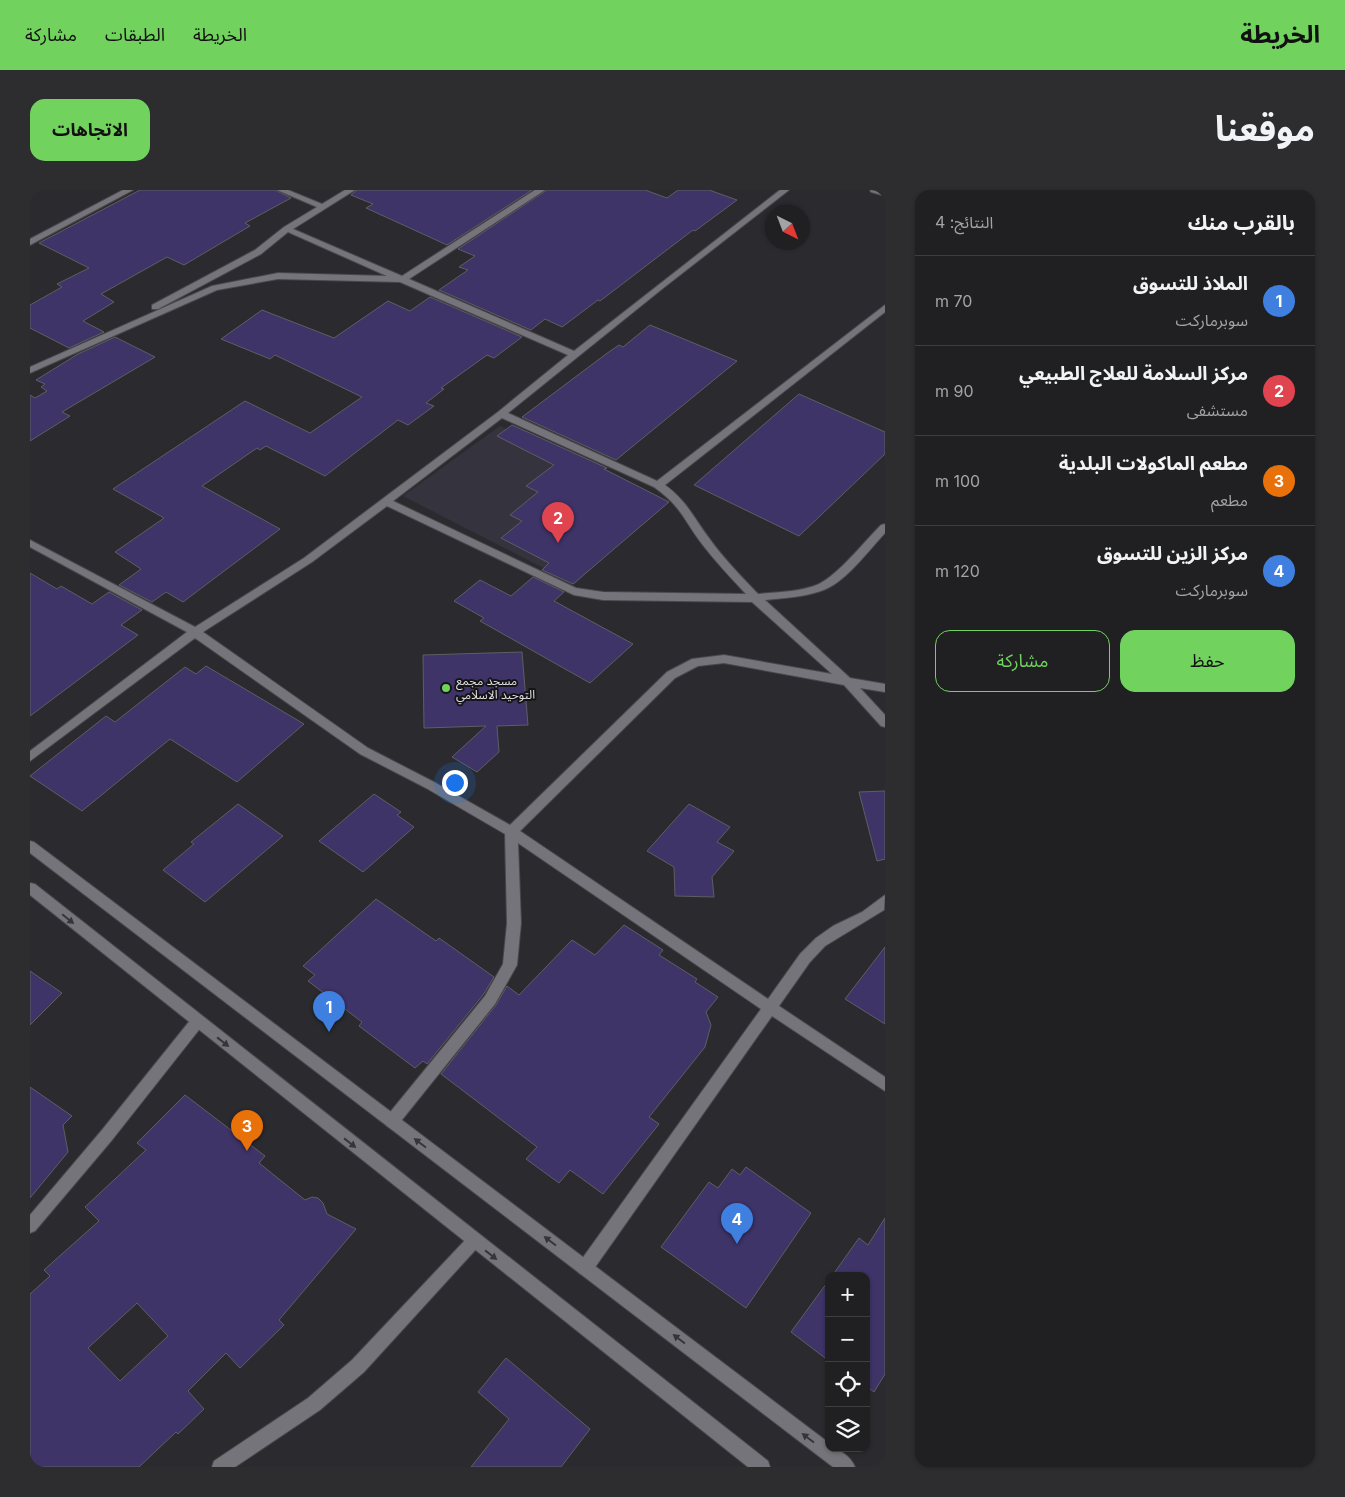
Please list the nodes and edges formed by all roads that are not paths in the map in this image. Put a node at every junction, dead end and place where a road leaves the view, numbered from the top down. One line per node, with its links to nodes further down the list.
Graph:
1 (128, 190): 10 (street)
2 (281, 190): 8 (street)
3 (351, 190): 8 (street)
4 (541, 190): 11 (street)
5 (785, 190): 14 (street)
6 (874, 190): 7 (street)
7 (885, 194)
8 (324, 207): 9 (street)
9 (287, 229): 11 (street); 13 (street)
10 (30, 242)
11 (403, 279): 13 (street); 14 (street)
12 (885, 308): 18 (street)
13 (66, 355): 15 (street); 16 (street)
14 (575, 355): 17 (street)
15 (30, 370)
16 (30, 380)
17 (501, 414): 18 (street); 19 (street)
18 (658, 485): 22 (street)
19 (386, 502): 22 (street); 23 (street)
20 (885, 527): 22 (street)
21 (30, 543): 23 (street)
22 (755, 598): 24 (street)
23 (195, 632): 27 (street); 28 (street)
24 (848, 682): 25 (street); 26 (street); 28 (street)
25 (885, 688)
26 (885, 723)
27 (30, 757)
28 (511, 832): 32 (street); 35 (street)
29 (30, 846): 35 (street)
30 (30, 888): 33 (street, one-way to 33)
31 (885, 900): 32 (street)
32 (769, 1007): 34 (street); 38 (street)
33 (197, 1022): 36 (street); 37 (street, one-way to 37)
34 (885, 1085)
35 (392, 1121): 38 (street, one-way to 35)
36 (30, 1226)
37 (474, 1241): 39 (street); 40 (street, one-way to 40)
38 (585, 1268): 41 (street, one-way to 38)
39 (220, 1467)
40 (762, 1467)
41 (847, 1467)

